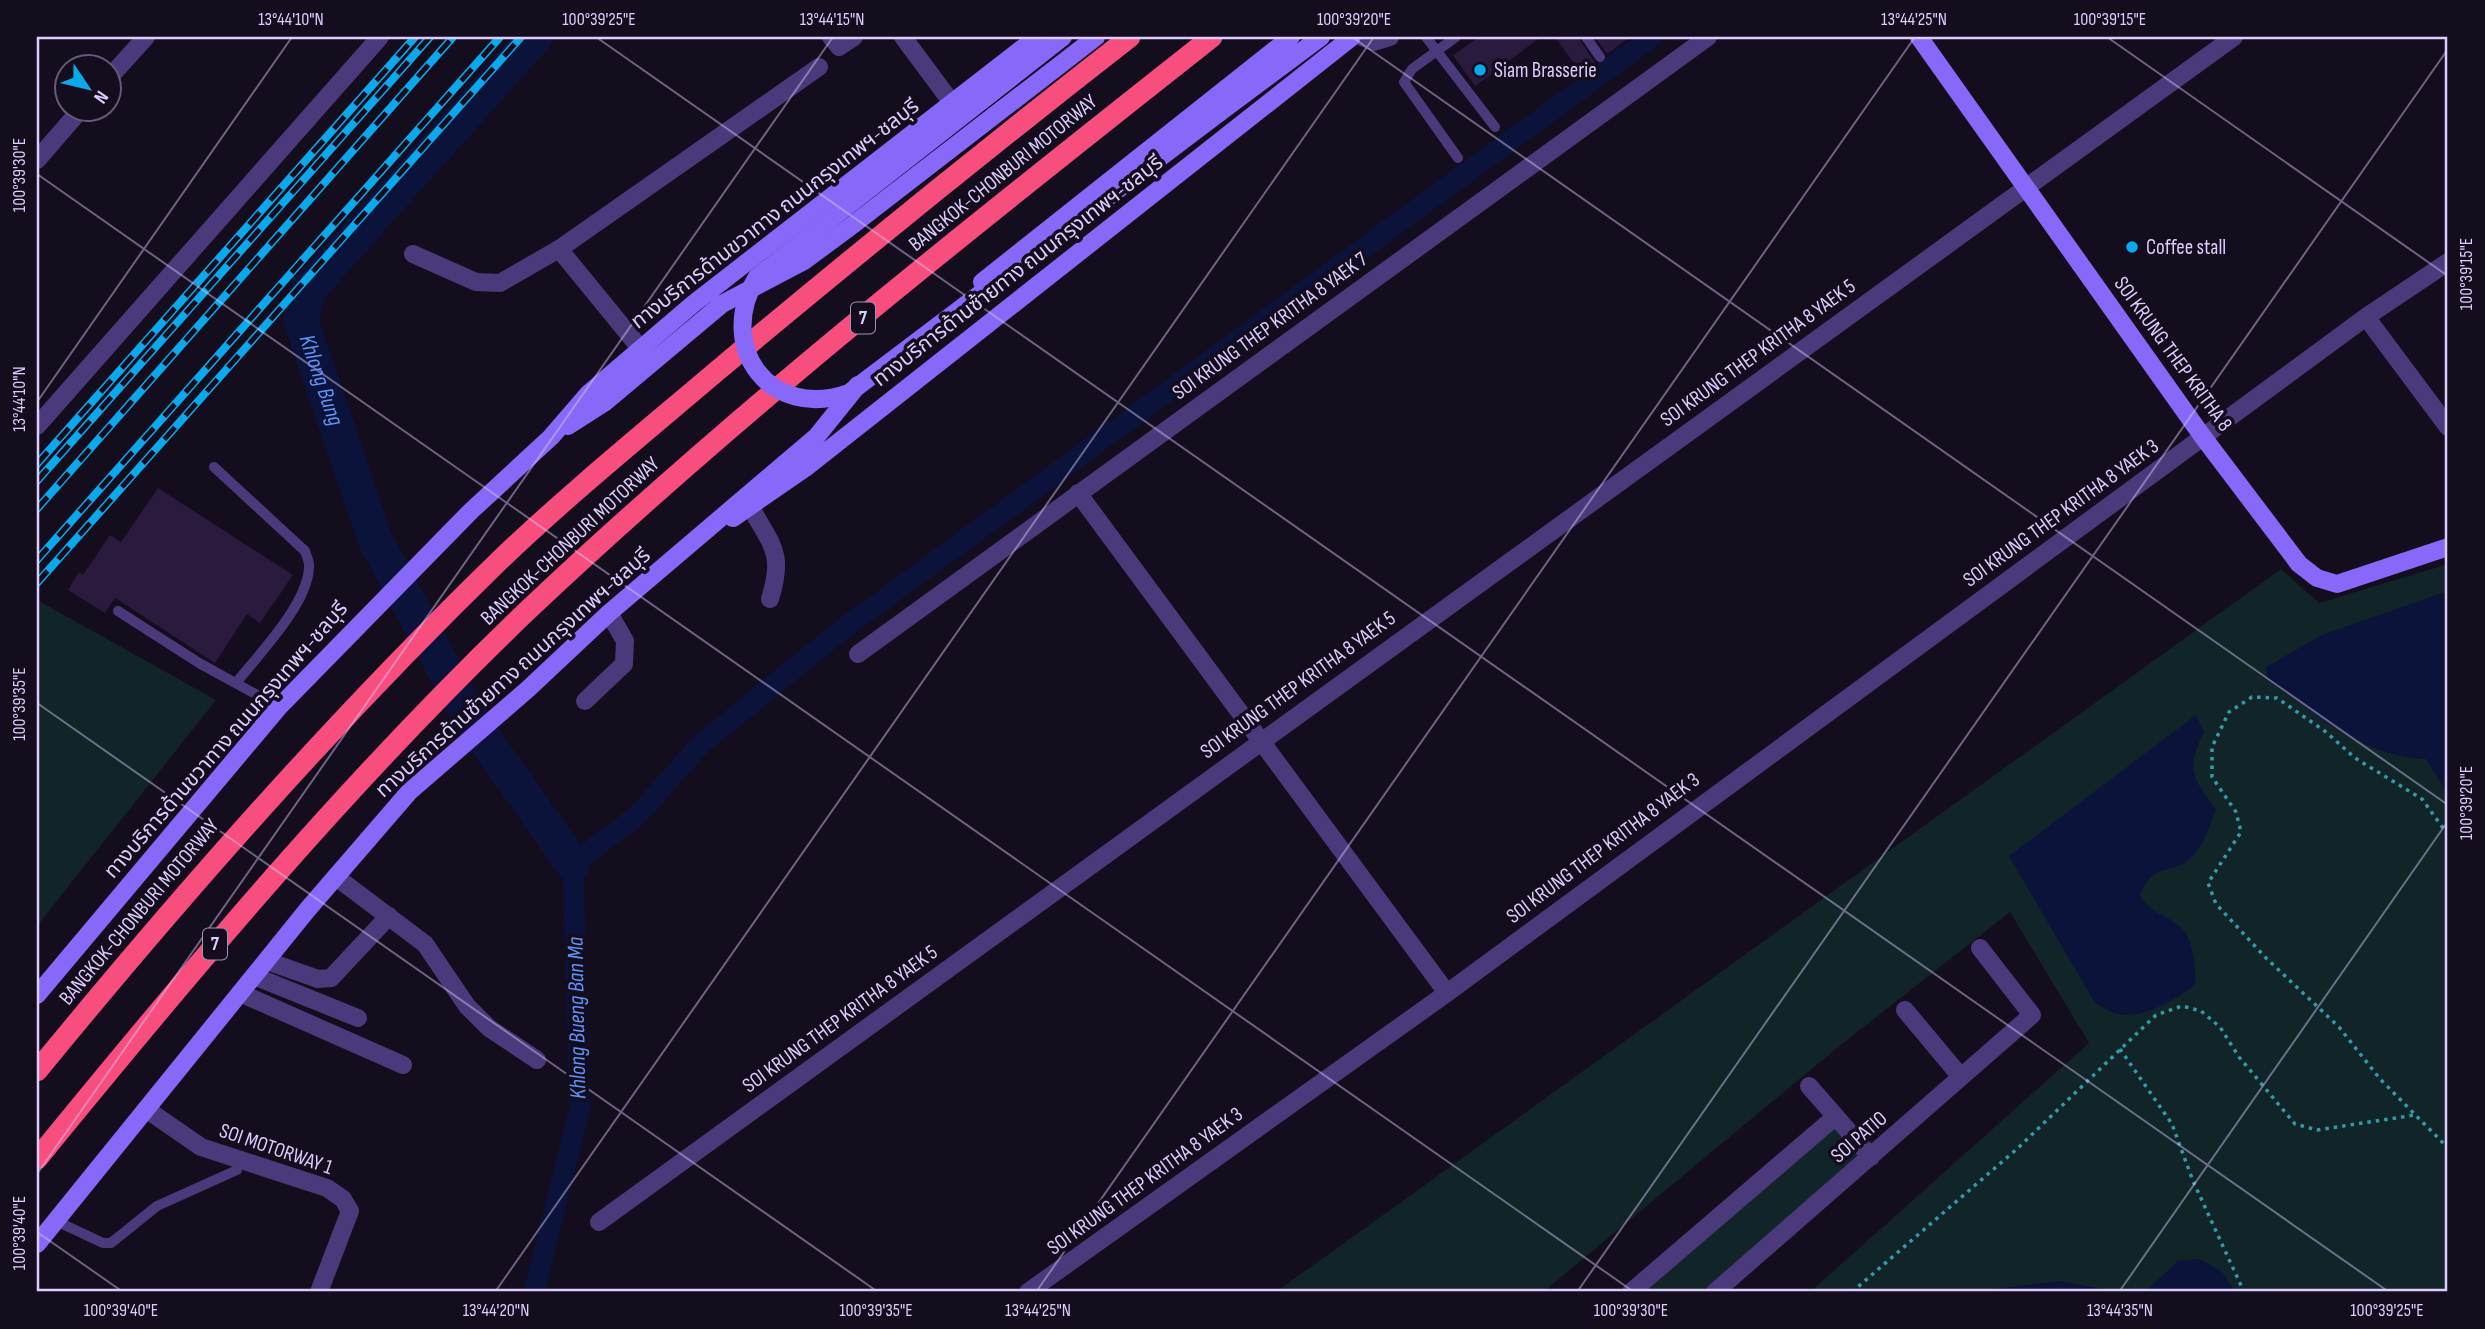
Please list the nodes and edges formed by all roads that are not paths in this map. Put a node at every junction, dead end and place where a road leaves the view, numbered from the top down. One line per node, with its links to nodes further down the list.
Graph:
1 (146, 37): 24 (street)
2 (380, 37): 37 (street)
3 (831, 37): 4 (street)
4 (854, 37)
5 (903, 37): 26 (street)
6 (1037, 37): 26 (main road, ทางบริการด้านขวาทาง ถนนกรุงเทพฯ-ชลบุรี)
7 (1063, 37): 12 (main road, bridge)
8 (1096, 37): 39 (main road, ทางบริการด้านขวาทาง ถนนกรุงเทพฯ-ชลบุรี)
9 (1129, 37): 66 (highway, BANGKOK-CHONBURI MOTORWAY)
10 (1212, 37): 72 (highway, BANGKOK-CHONBURI MOTORWAY / 7)
11 (1291, 37): 44 (main road, ทางบริการด้านซ้ายทาง ถนนกรุงเทพฯ-ชลบุรี)
12 (1321, 37)
13 (1352, 37): 43 (main road, ทางบริการด้านซ้ายทาง ถนนกรุงเทพฯ-ชลบุรี)
14 (1362, 37): 15 (street)
15 (1390, 37)
16 (1426, 37): 22 (lane)
17 (1456, 37): 22 (lane)
18 (1586, 37): 23 (lane)
19 (1708, 37): 42 (street, SOI KRUNG THEP KRITHA 8 YAEK 7)
20 (1919, 37): 31 (main road, SOI KRUNG THEP KRITHA 8)
21 (2234, 37): 31 (street, SOI KRUNG THEP KRITHA 8 YAEK 5)
22 (1436, 51): 28 (lane); 29 (lane)
23 (1601, 57)
24 (122, 64)
25 (819, 66): 32 (street)
26 (952, 103): 36 (main road, ทางบริการด้านขวาทาง ถนนกรุงเทพฯ-ชลบุรี)
27 (70, 122): 30 (street)
28 (1495, 127)
29 (1458, 158)
30 (37, 160)
31 (2026, 188): 40 (main road, SOI KRUNG THEP KRITHA 8); 53 (street, SOI KRUNG THEP KRITHA 8 YAEK 5)
32 (559, 249): 33 (street); 36 (street)
33 (413, 254)
34 (2448, 262): 35 (street, SOI KRUNG THEP KRITHA 8 YAEK 3)
35 (2365, 317): 38 (street); 40 (street, SOI KRUNG THEP KRITHA 8 YAEK 3)
36 (640, 348): 39 (main road, ทางบริการด้านขวาทาง ถนนกรุงเทพฯ-ชลบุรี)
37 (37, 426)
38 (2448, 427)
39 (551, 437): 52 (main road, ทางบริการด้านขวาทาง ถนนกรุงเทพฯ-ชลบุรี)
40 (2203, 437): 45 (main road, SOI KRUNG THEP KRITHA 8); 60 (street, SOI KRUNG THEP KRITHA 8 YAEK 3)
41 (214, 467): 50 (lane)
42 (1078, 493): 49 (street, SOI KRUNG THEP KRITHA 8 YAEK 7); 53 (street)
43 (751, 508): 44 (main road, ทางบริการด้านซ้ายทาง ถนนกรุงเทพฯ-ชลบุรี); 46 (street)
44 (707, 532): 48 (main road, ทางบริการด้านซ้ายทาง ถนนกรุงเทพฯ-ชลบุรี)
45 (2448, 547)
46 (770, 599)
47 (118, 611): 50 (lane)
48 (609, 613): 51 (street); 54 (main road, ทางบริการด้านซ้ายทาง ถนนกรุงเทพฯ-ชลบุรี)
49 (858, 654)
50 (236, 683): 52 (lane)
51 (585, 701)
52 (279, 707): 61 (main road, ทางบริการด้านขวาทาง ถนนกรุงเทพฯ-ชลบุรี)
53 (1260, 740): 60 (street); 75 (street, SOI KRUNG THEP KRITHA 8 YAEK 5)
54 (336, 877): 55 (street); 57 (main road, ทางบริการด้านซ้ายทาง ถนนกรุงเทพฯ-ชลบุรี)
55 (389, 916): 57 (street); 64 (street)
56 (1980, 948): 67 (street, SOI PATIO)
57 (267, 961): 58 (main road, ทางบริการด้านซ้ายทาง ถนนกรุงเทพฯ-ชลบุรี)
58 (254, 976): 59 (main road, ทางบริการด้านซ้ายทาง ถนนกรุงเทพฯ-ชลบุรี); 63 (street)
59 (240, 993): 65 (street); 69 (main road, ทางบริการด้านซ้ายทาง ถนนกรุงเทพฯ-ชลบุรี)
60 (1447, 993): 78 (street, SOI KRUNG THEP KRITHA 8 YAEK 3)
61 (37, 995)
62 (1905, 1010): 67 (street)
63 (358, 1018)
64 (537, 1060)
65 (403, 1065)
66 (37, 1071)
67 (1961, 1077): 71 (street, SOI PATIO)
68 (1809, 1086): 70 (street)
69 (146, 1109): 74 (main road, ทางบริการด้านซ้ายทาง ถนนกรุงเทพฯ-ชลบุรี); 77 (street, SOI MOTORWAY 1)
70 (1835, 1117): 71 (street); 79 (street)
71 (1871, 1157): 80 (street, SOI PATIO)
72 (37, 1159)
73 (237, 1170): 74 (lane)
74 (56, 1221): 76 (main road, ทางบริการด้านซ้ายทาง ถนนกรุงเทพฯ-ชลบุรี)
75 (599, 1222)
76 (37, 1244)
77 (319, 1292)
78 (1028, 1292)
79 (1631, 1292)
80 (1715, 1292)

